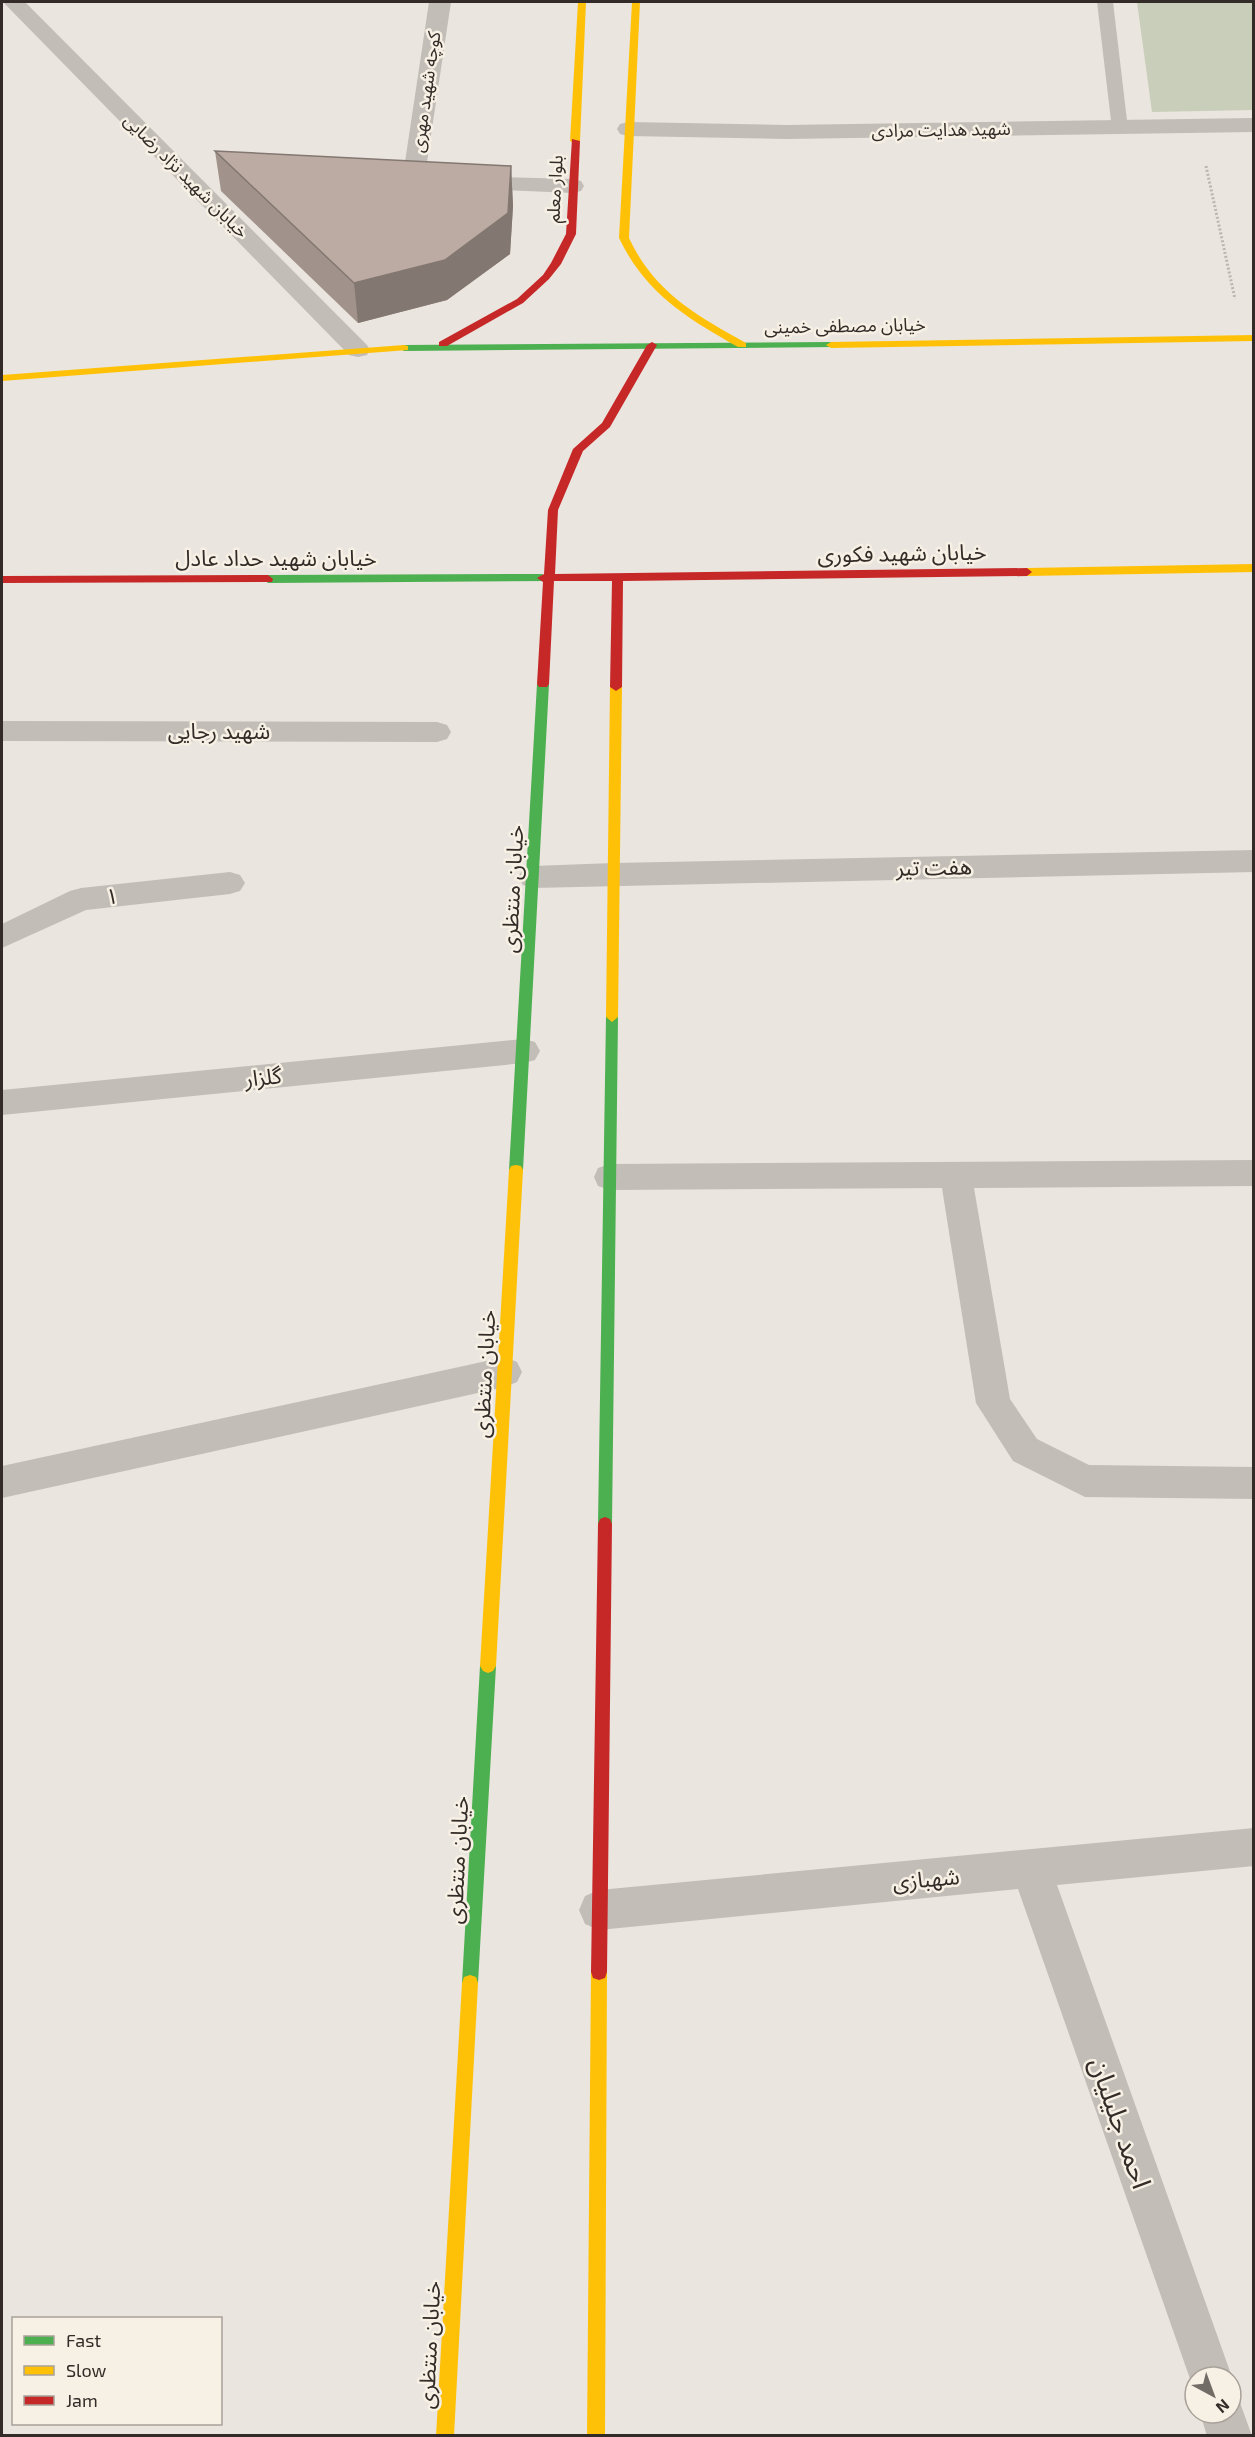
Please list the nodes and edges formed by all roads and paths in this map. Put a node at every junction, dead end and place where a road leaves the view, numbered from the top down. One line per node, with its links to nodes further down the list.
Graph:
1 (14, 2): 10 (street, خیابان شهید نژاد رضایی)
2 (440, 2): 13 (street, کوچه شهید مهری)
3 (582, 2): 14 (main road, بلوار معلم)
4 (636, 2): 8 (main road)
5 (1105, 2): 9 (lane)
6 (1254, 125): 7 (street, شهید هدایت مرادی)
7 (1198, 127): 9 (street, شهید هدایت مرادی); 15 (path)
8 (628, 129): 9 (street, شهید هدایت مرادی); 18 (main road)
9 (1120, 129)
10 (187, 177): 11 (street); 20 (street, خیابان شهید نژاد رضایی)
11 (223, 178)
12 (389, 181): 13 (street)
13 (413, 182): 14 (street)
14 (573, 186): 19 (main road, بلوار معلم)
15 (1236, 305)
16 (1254, 338): 18 (main road, خیابان مصطفی خمینی)
17 (652, 345): 18 (main road, خیابان مصطفی خمینی); 19 (main road, خیابان مصطفی خمینی); 24 (main road, خیابان منتظری)
18 (743, 346)
19 (437, 347): 20 (main road)
20 (358, 350): 21 (main road)
21 (2, 378)
22 (1254, 568): 23 (main road, خیابان شهید فکوری)
23 (618, 578): 24 (main road, خیابان شهید فکوری); 29 (main road)
24 (550, 579): 25 (main road, خیابان شهید حداد عادل); 30 (main road, خیابان منتظری)
25 (2, 580)
26 (2, 731): 27 (street, شهید رجایی)
27 (436, 732)
28 (1254, 861): 29 (street, هفت تیر)
29 (614, 874): 30 (street, هفت تیر); 37 (main road)
30 (533, 877): 33 (main road, خیابان منتظری)
31 (230, 883): 32 (street, ۱)
32 (2, 937)
33 (524, 1051): 34 (street, گلزار); 38 (main road, خیابان منتظری)
34 (2, 1103)
35 (1254, 1173): 36 (street)
36 (956, 1176): 37 (street); 40 (street)
37 (610, 1177): 43 (main road)
38 (505, 1372): 39 (street); 45 (main road, خیابان منتظری)
39 (2, 1482)
40 (1254, 1483)
41 (1254, 1847): 42 (street, شهبازی)
42 (1031, 1869): 43 (street, شهبازی); 44 (street, احمد جلیلیان)
43 (599, 1910): 46 (main road)
44 (1206, 2365)
45 (445, 2436)
46 (596, 2436)

